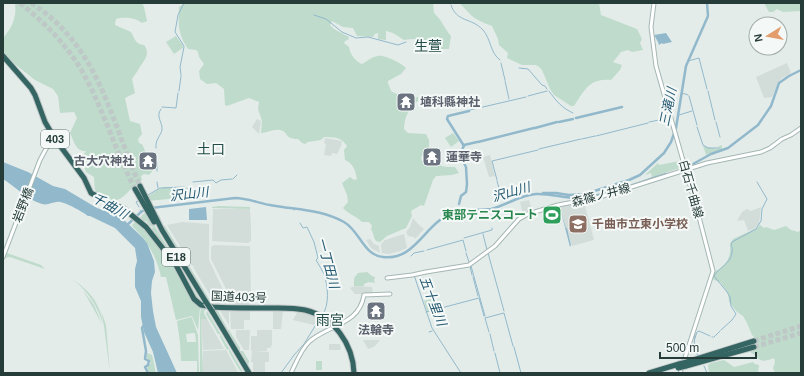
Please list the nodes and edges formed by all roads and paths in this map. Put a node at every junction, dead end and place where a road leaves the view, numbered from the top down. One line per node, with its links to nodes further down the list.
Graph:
1 (654, 3): 5 (main road, 白石千曲線)
2 (3, 56): 4 (highway, 国道403号 / 403)
3 (801, 128): 5 (main road, 森篠ノ井線)
4 (55, 139): 9 (main road, 岩野橋); 12 (highway, 国道403号 / 403)
5 (685, 169): 10 (main road, 森篠ノ井線); 14 (main road, 白石千曲線)
6 (140, 186): 8 (highway, E18)
7 (135, 189): 8 (highway, E18)
8 (142, 196): 15 (highway, E18, bridge)
9 (3, 257)
10 (387, 278)
11 (390, 294): 12 (main road)
12 (334, 327): 16 (highway, 国道403号 / 403); 17 (main road)
13 (754, 344): 14 (highway, bridge)
14 (679, 368): 18 (highway); 19 (highway)
15 (247, 371)
16 (354, 371)
17 (291, 373)
18 (649, 373)
19 (658, 373)

